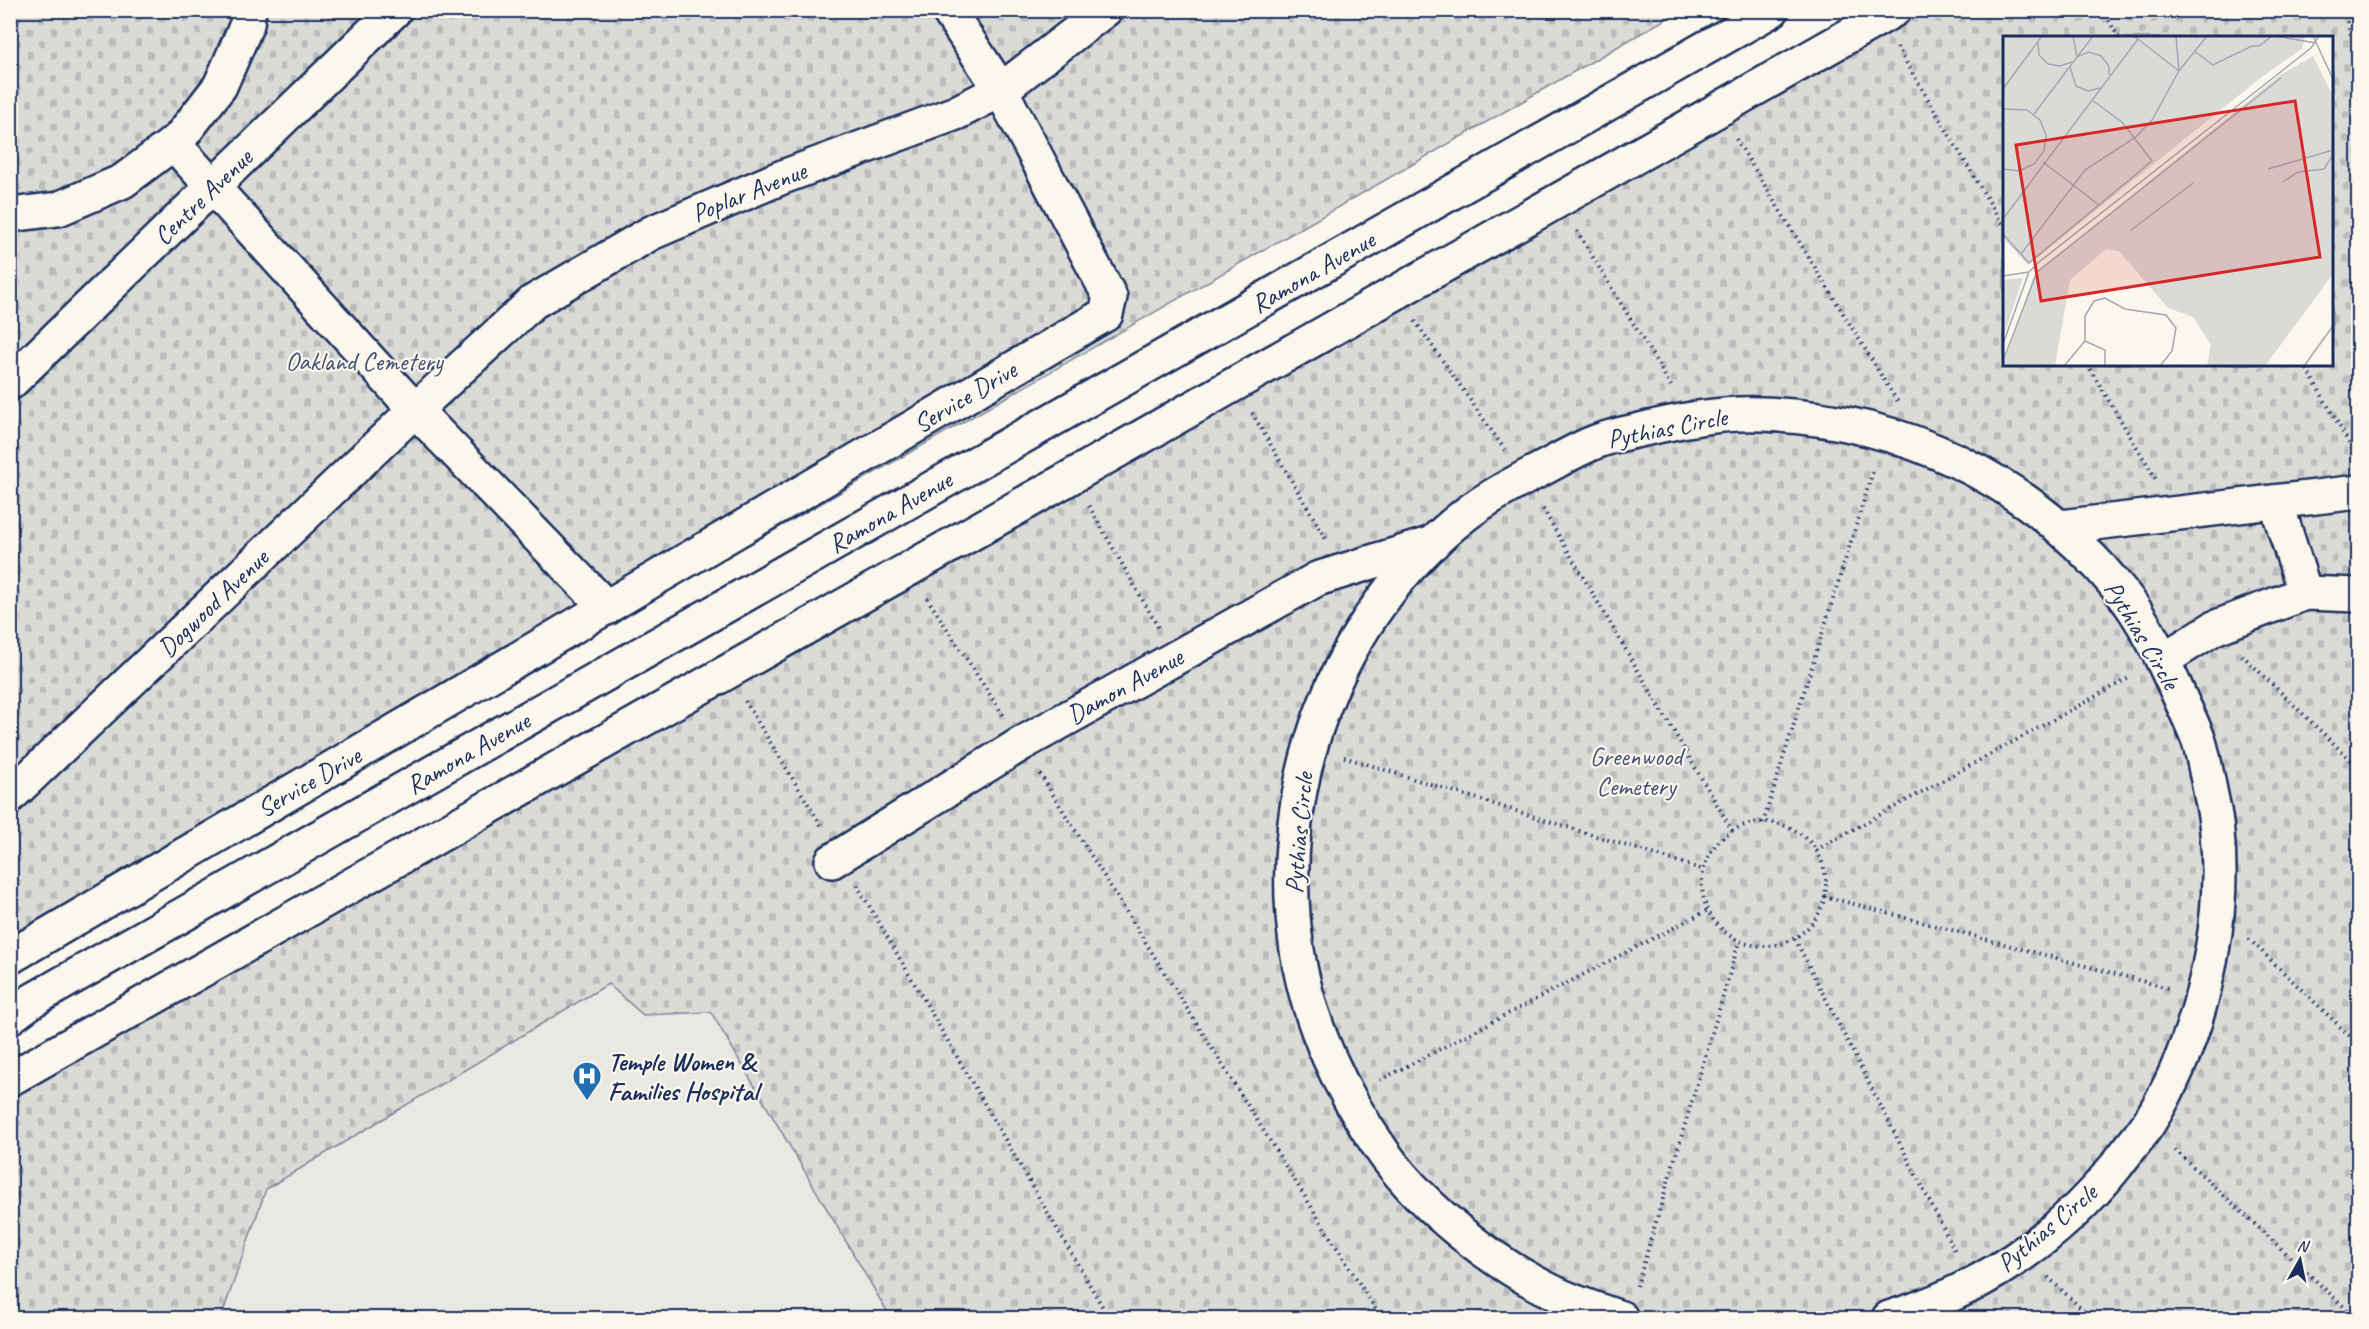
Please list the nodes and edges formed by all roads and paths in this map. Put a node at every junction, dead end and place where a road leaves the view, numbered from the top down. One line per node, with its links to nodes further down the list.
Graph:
1 (249, 10): 13 (street)
2 (395, 10): 14 (street, Centre Avenue)
3 (948, 10): 11 (street, Service Drive)
4 (1105, 10): 11 (street, Poplar Avenue)
5 (1772, 10): 60 (street, Ramona Avenue)
6 (2103, 10): 9 (path)
7 (2344, 10): 10 (path)
8 (1887, 14): 12 (street); 17 (path)
9 (2118, 36)
10 (2358, 61)
11 (1001, 90): 23 (street, Poplar Avenue); 39 (street, Service Drive)
12 (1719, 110): 15 (street); 26 (path)
13 (173, 143): 14 (street); 16 (street)
14 (212, 188): 21 (street, Centre Avenue); 23 (street)
15 (1559, 201): 18 (street); 24 (path)
16 (10, 215)
17 (2003, 225)
18 (1395, 293): 22 (street); 29 (path)
19 (2088, 366): 32 (path)
20 (2305, 366): 27 (path)
21 (10, 383)
22 (1235, 384): 28 (street); 36 (path)
23 (415, 410): 39 (street); 47 (street, Dogwood Avenue)
24 (1690, 418): 25 (street, Pythias Circle); 29 (street, Pythias Circle)
25 (1886, 432): 26 (street, Pythias Circle); 48 (path)
26 (1924, 445): 33 (street, Pythias Circle)
27 (2358, 460)
28 (1073, 476): 35 (street); 41 (path)
29 (1525, 478): 34 (street, Pythias Circle); 49 (path)
30 (2358, 492): 31 (street)
31 (2277, 502): 32 (street); 37 (street)
32 (2176, 513): 33 (street)
33 (2060, 527): 42 (street, Pythias Circle)
34 (1432, 543): 36 (street, Damon Avenue); 45 (street, Pythias Circle)
35 (908, 569): 43 (street); 44 (path)
36 (1344, 571): 41 (street, Damon Avenue)
37 (2305, 592): 38 (street); 40 (street)
38 (2358, 595)
39 (607, 608): 58 (street, Service Drive)
40 (2214, 628): 42 (street); 46 (path)
41 (1175, 658): 44 (street, Damon Avenue)
42 (2163, 660): 50 (path); 55 (street, Pythias Circle)
43 (727, 672): 51 (path); 62 (street)
44 (1021, 744): 51 (street, Damon Avenue); 69 (path)
45 (1309, 746): 52 (path); 63 (street, Pythias Circle)
46 (2358, 767)
47 (10, 796)
48 (1763, 823): 49 (path); 50 (path)
49 (1733, 832): 52 (path)
50 (1816, 850): 53 (path)
51 (836, 858): 68 (path)
52 (1704, 870): 54 (path)
53 (1824, 897): 56 (path); 59 (path)
54 (1708, 910): 57 (path); 63 (path)
55 (2218, 910): 59 (street, Pythias Circle); 61 (path)
56 (1795, 939): 57 (path); 66 (path)
57 (1739, 942): 67 (path)
58 (10, 957)
59 (2204, 998): 64 (street, Pythias Circle)
60 (10, 1017)
61 (2358, 1044)
62 (10, 1079)
63 (1348, 1097): 67 (street, Pythias Circle)
64 (2148, 1125): 65 (street, Pythias Circle); 72 (path)
65 (2024, 1253): 66 (street, Pythias Circle); 71 (path)
66 (1973, 1285): 70 (street, Pythias Circle)
67 (1628, 1307)
68 (1109, 1318)
69 (1381, 1318)
70 (1889, 1318)
71 (2091, 1318)
72 (2356, 1318)

